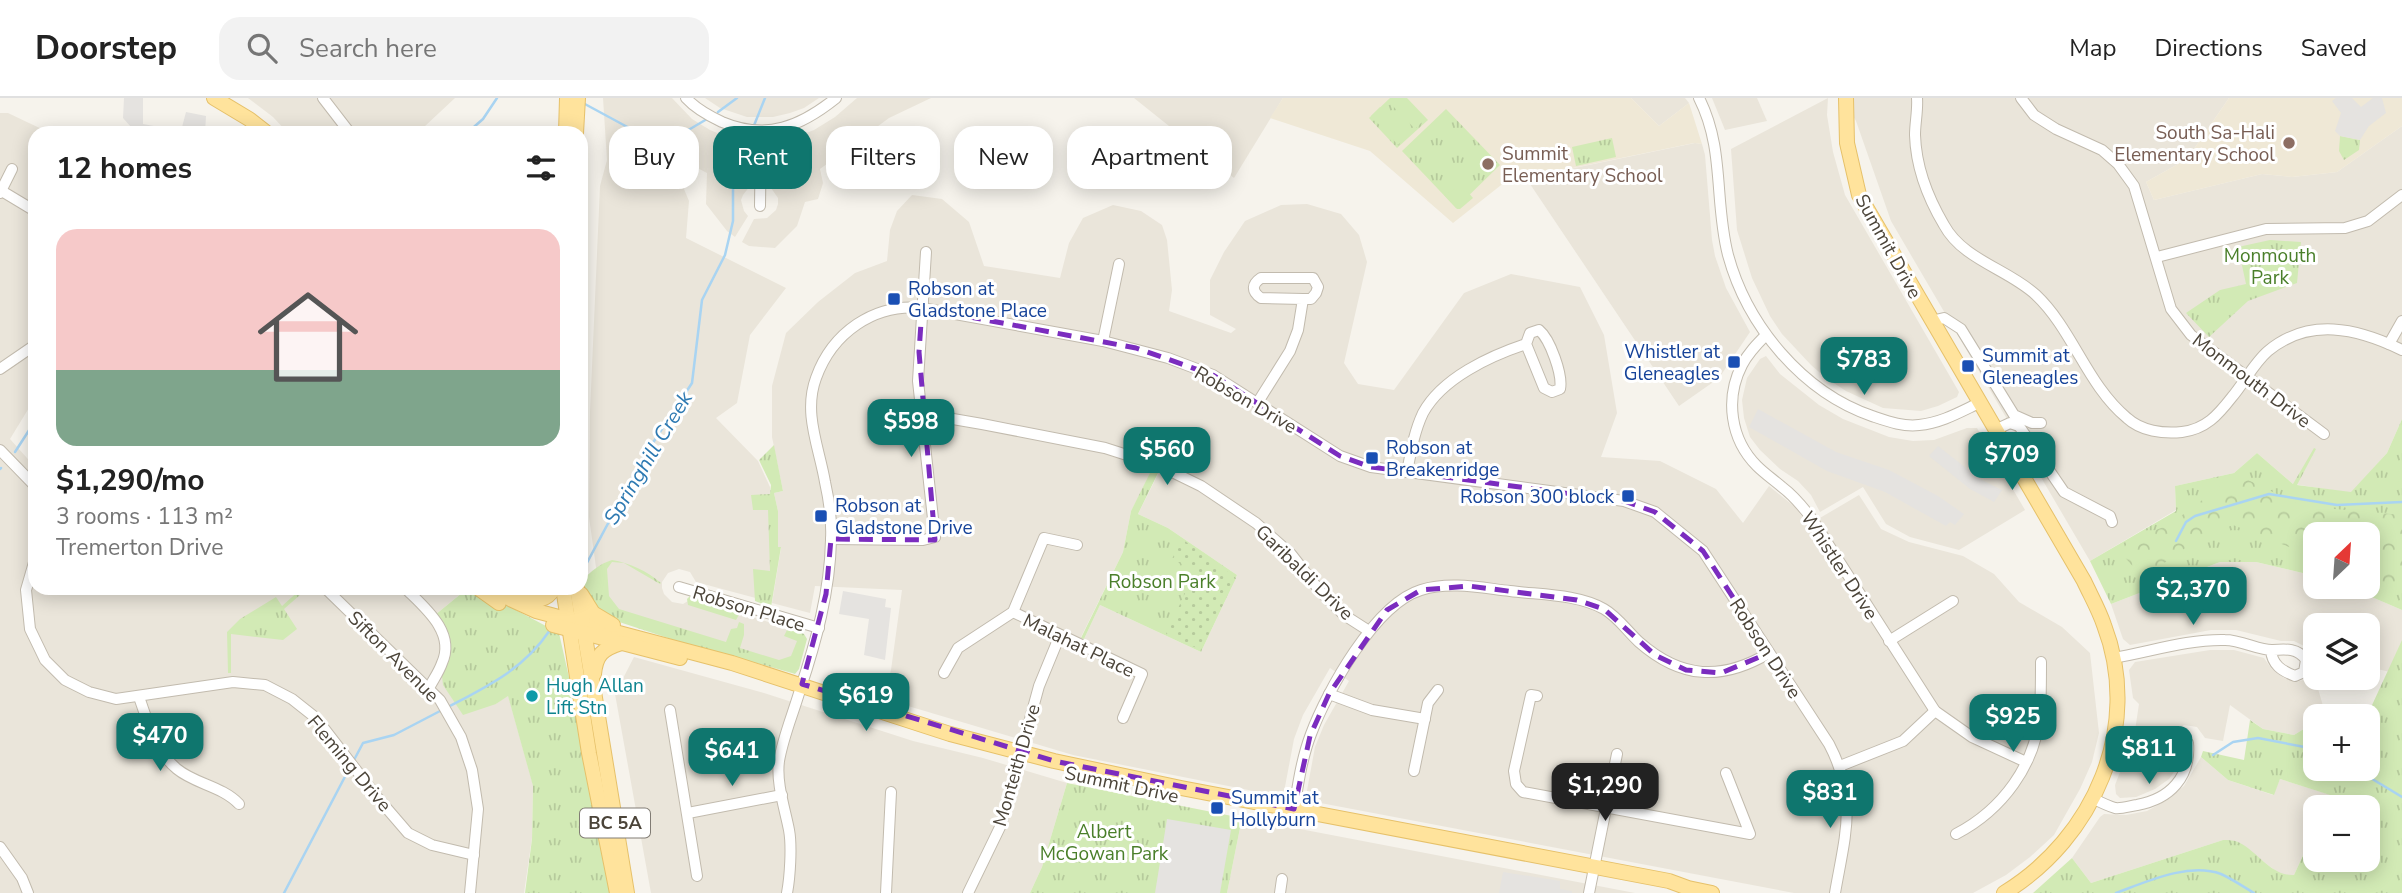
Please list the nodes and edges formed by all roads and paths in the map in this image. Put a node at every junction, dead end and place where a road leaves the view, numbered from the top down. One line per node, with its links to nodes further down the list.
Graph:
1 (214, 98): 11 (main road)
2 (323, 98): 12 (street)
3 (567, 98): 13 (main road)
4 (578, 98): 14 (main road)
5 (687, 98): 15 (street)
6 (836, 98): 16 (street)
7 (1699, 98): 30 (street)
8 (1846, 98): 28 (main road, Summit Drive)
9 (1917, 98): 37 (street)
10 (2021, 98): 24 (street, Monmouth Drive)
11 (258, 126)
12 (345, 126)
13 (566, 126)
14 (576, 126)
15 (733, 126)
16 (791, 126)
17 (12, 169): 19 (street)
18 (760, 189): 21 (street)
19 (0, 191): 22 (street)
20 (2402, 195): 24 (street)
21 (760, 206)
22 (28, 207)
23 (926, 252): 27 (street)
24 (2157, 257): 37 (street, Monmouth Drive)
25 (1119, 264): 31 (street)
26 (1303, 299): 26 (street); 38 (street)
27 (922, 308): 31 (street, Robson Drive); 40 (street); 48 (street, Robson Drive)
28 (1931, 321): 39 (main road, Summit Drive); 41 (street)
29 (2402, 321): 33 (street)
30 (1766, 335): 39 (street); 68 (street, Whistler Drive)
31 (1104, 341): 38 (street, Robson Drive)
32 (1527, 344): 32 (street); 45 (street)
33 (2389, 344): 35 (street); 37 (street)
34 (28, 350): 36 (street)
35 (2402, 350)
36 (0, 369)
37 (2248, 378): 43 (street, Monmouth Drive)
38 (1258, 402): 45 (street, Robson Drive)
39 (1979, 403): 42 (main road, Summit Drive)
40 (922, 420): 48 (street); 65 (street, Garibaldi Drive)
41 (2041, 423)
42 (1995, 430): 47 (street); 72 (main road, Summit Drive)
43 (2324, 434)
44 (0, 450): 46 (street)
45 (1407, 472): 71 (street, Robson Drive)
46 (28, 479)
47 (2112, 522)
48 (831, 538): 64 (street, Robson Drive)
49 (1077, 545): 62 (street)
50 (28, 583): 81 (street, Fleming Drive)
51 (680, 587): 64 (street, Robson Place)
52 (333, 595): 75 (street, Sifton Avenue)
53 (412, 595): 75 (street)
54 (488, 595): 63 (main road)
55 (504, 595): 60 (main road)
56 (550, 595): 60 (main road)
57 (565, 595): 63 (main road, BC 5A)
58 (577, 595): 63 (main road, BC 5A)
59 (581, 595): 67 (main road)
60 (512, 600): 63 (main road)
61 (1953, 601): 68 (street)
62 (1013, 612): 66 (street, Malahat Place); 74 (street)
63 (575, 626): 67 (main road, Summit Drive); 69 (main road, Summit Drive); 78 (main road, BC 5A); 108 (main road, BC 5A)
64 (819, 628): 76 (street, Robson Drive)
65 (1369, 631): 71 (street); 79 (street)
66 (1060, 635): 84 (street, Malahat Place); 88 (street, Monteith Drive)
67 (636, 636): 76 (main road, Summit Drive)
68 (1889, 641): 83 (street, Whistler Drive)
69 (622, 643): 76 (main road, Summit Drive); 78 (main road)
70 (2271, 650): 72 (street)
71 (1769, 653): 90 (street, Robson Drive)
72 (2113, 658): 95 (main road, Summit Drive)
73 (2041, 662): 89 (street)
74 (944, 673)
75 (429, 688): 102 (street, Sifton Avenue)
76 (801, 688): 88 (main road, Summit Drive); 94 (street, Robson Drive)
77 (1438, 690): 85 (street)
78 (593, 693): 109 (main road, BC 5A)
79 (1329, 694): 85 (street); 99 (street)
80 (1537, 696): 97 (street)
81 (139, 697): 96 (street); 102 (street, Fleming Drive)
82 (670, 710): 98 (street)
83 (1934, 712): 89 (street, Whistler Drive); 90 (street)
84 (1123, 718)
85 (1424, 719): 91 (street)
86 (2188, 743): 95 (street)
87 (1617, 754): 97 (street)
88 (1020, 756): 99 (main road, Summit Drive); 112 (street, Monteith Drive)
89 (2026, 762): 100 (street)
90 (1840, 766): 116 (street, Robson Drive)
91 (1414, 771)
92 (1726, 773): 97 (street)
93 (891, 792): 111 (street)
94 (782, 795): 98 (street); 110 (street, Robson Drive)
95 (2094, 799): 117 (main road, Summit Drive)
96 (239, 804)
97 (1606, 808): 103 (street)
98 (688, 813): 104 (street)
99 (1293, 813): 103 (main road, Summit Drive)
100 (1956, 834)
101 (0, 847): 106 (street)
102 (474, 855): 107 (street, Sifton Avenue)
103 (1594, 871): 114 (street); 115 (main road, Summit Drive)
104 (697, 876)
105 (1282, 879): 113 (street)
106 (28, 893)
107 (470, 893)
108 (617, 893)
109 (627, 893)
110 (787, 893)
111 (886, 893)
112 (968, 893)
113 (1280, 893)
114 (1590, 893)
115 (1712, 893)
116 (1835, 893)
117 (2004, 893)

